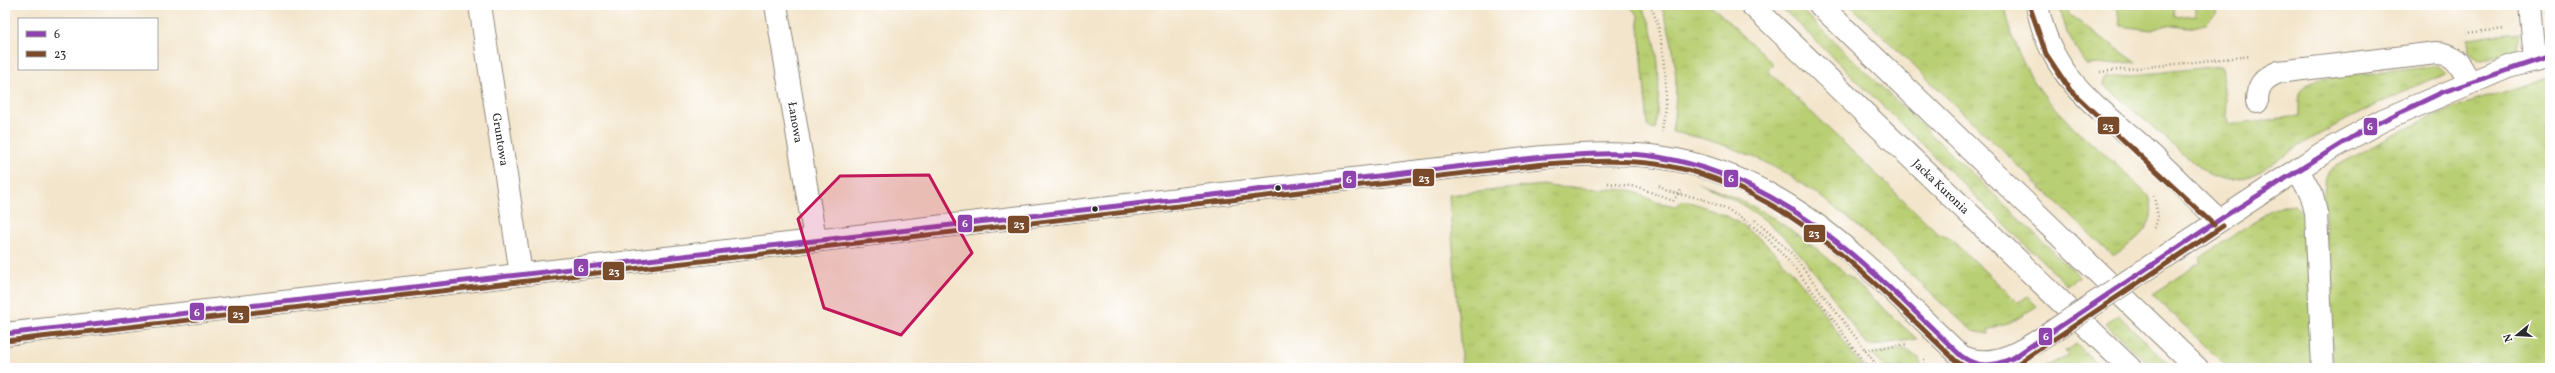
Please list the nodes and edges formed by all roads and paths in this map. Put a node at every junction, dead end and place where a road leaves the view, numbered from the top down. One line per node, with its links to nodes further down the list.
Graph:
1 (480, 5): 19 (street, Gruntowa)
2 (776, 5): 18 (street, Łanowa)
3 (1650, 5): 11 (path)
4 (1752, 5): 28 (street, Jacka Kuronia)
5 (1820, 5): 29 (street)
6 (2038, 5): 17 (street)
7 (2530, 5): 8 (street)
8 (2542, 58): 9 (street)
9 (2470, 82): 10 (street); 12 (street)
10 (2257, 102)
11 (1657, 157): 15 (path); 18 (street); 24 (street)
12 (2298, 170): 17 (street); 30 (street)
13 (1607, 183): 15 (path)
14 (1684, 186): 15 (path)
15 (1679, 194): 25 (path)
16 (1753, 219): 22 (path)
17 (2219, 220): 24 (street, bridge)
18 (815, 239): 19 (street)
19 (522, 274): 20 (street)
20 (5, 334)
21 (1916, 346): 22 (path)
22 (1865, 350): 26 (path)
23 (1922, 353): 27 (path)
24 (1976, 367)
25 (1868, 368)
26 (1879, 368)
27 (1926, 368)
28 (2130, 368)
29 (2198, 368)
30 (2323, 368)

